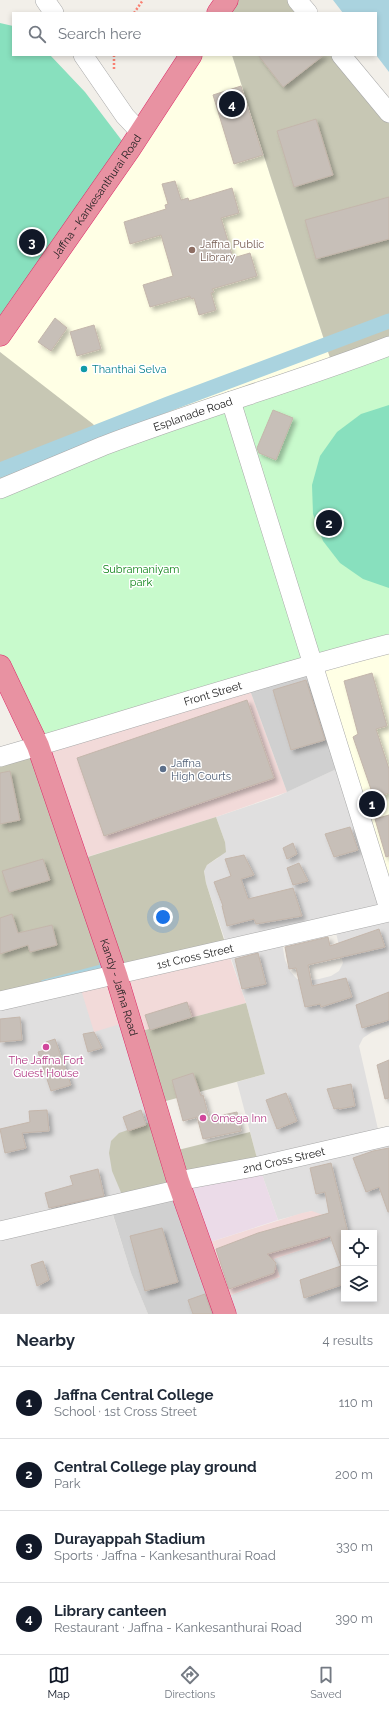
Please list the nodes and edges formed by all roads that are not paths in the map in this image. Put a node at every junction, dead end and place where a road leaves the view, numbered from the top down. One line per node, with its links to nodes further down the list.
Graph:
1 (45, 0): 4 (street)
2 (226, 0): 5 (highway)
3 (297, 0): 6 (street)
4 (53, 12)
5 (219, 12)
6 (307, 12)
7 (84, 56): 11 (street)
8 (190, 56): 11 (highway, Jaffna - Kankesanthurai Road)
9 (342, 56): 10 (street)
10 (389, 113)
11 (141, 133): 12 (highway, Jaffna - Kankesanthurai Road)
12 (0, 335)
13 (389, 346): 14 (street, Esplanade Road)
14 (231, 401): 15 (street, Esplanade Road); 17 (street)
15 (0, 489)
16 (389, 644): 17 (street, Front Street)
17 (312, 664): 19 (street, Front Street); 21 (street)
18 (0, 666): 19 (highway, Kandy - Jaffna Road)
19 (38, 746): 20 (street); 22 (highway, Kandy - Jaffna Road)
20 (0, 757)
21 (389, 911): 22 (street, 1st Cross Street)
22 (116, 975): 23 (street, 1st Cross Street); 25 (highway, Kandy - Jaffna Road)
23 (0, 1001)
24 (389, 1136): 25 (street, 2nd Cross Street)
25 (180, 1185): 26 (street, 2nd Cross Street); 27 (highway, Kandy - Jaffna Road)
26 (0, 1231)
27 (225, 1314)

